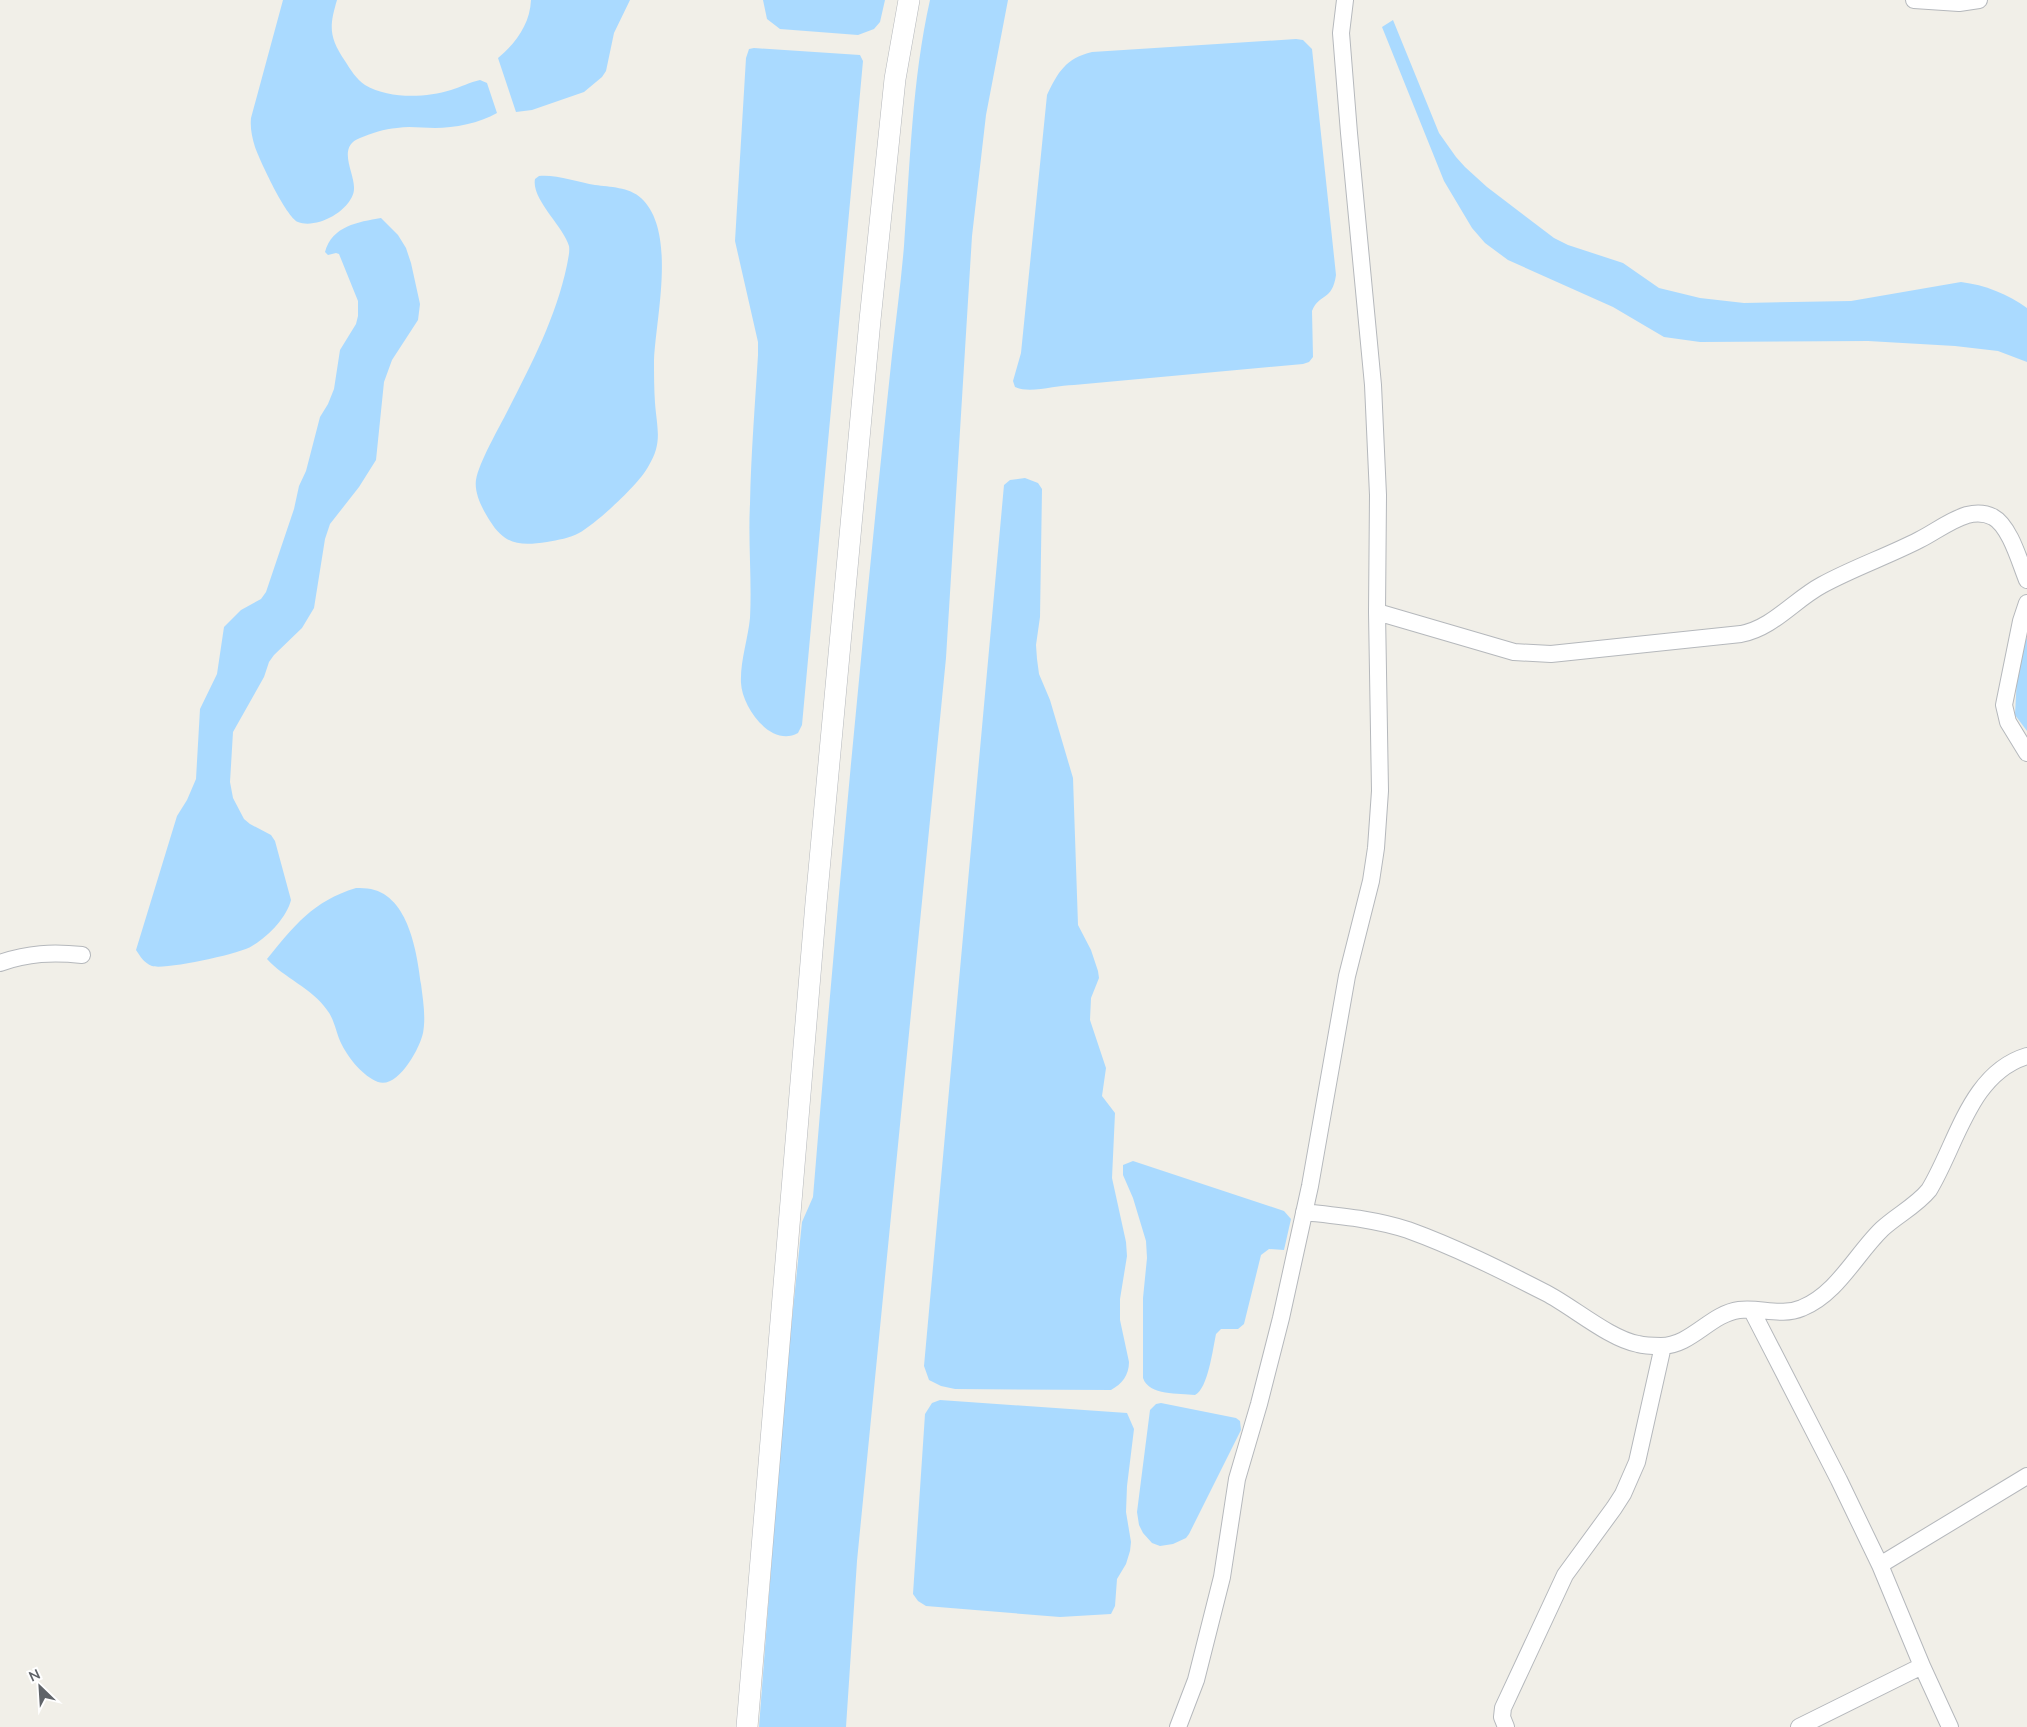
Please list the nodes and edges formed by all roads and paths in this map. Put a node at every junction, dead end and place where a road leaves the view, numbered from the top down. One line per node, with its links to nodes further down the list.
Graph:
1 (909, 0): 18 (street)
2 (1345, 0): 7 (street)
3 (1914, 0): 4 (street)
4 (1979, 0)
5 (2027, 580): 7 (street)
6 (2027, 603): 8 (street)
7 (1377, 612): 12 (street)
8 (2027, 753)
9 (82, 955): 10 (street)
10 (0, 963)
11 (2027, 1056): 13 (street)
12 (1304, 1212): 14 (street); 19 (street)
13 (1752, 1310): 14 (street); 16 (street)
14 (1663, 1346): 20 (street)
15 (2027, 1476): 16 (street)
16 (1880, 1565): 17 (street)
17 (1922, 1666): 21 (street); 22 (street)
18 (747, 1727)
19 (1178, 1727)
20 (1506, 1727)
21 (1799, 1727)
22 (1950, 1727)

